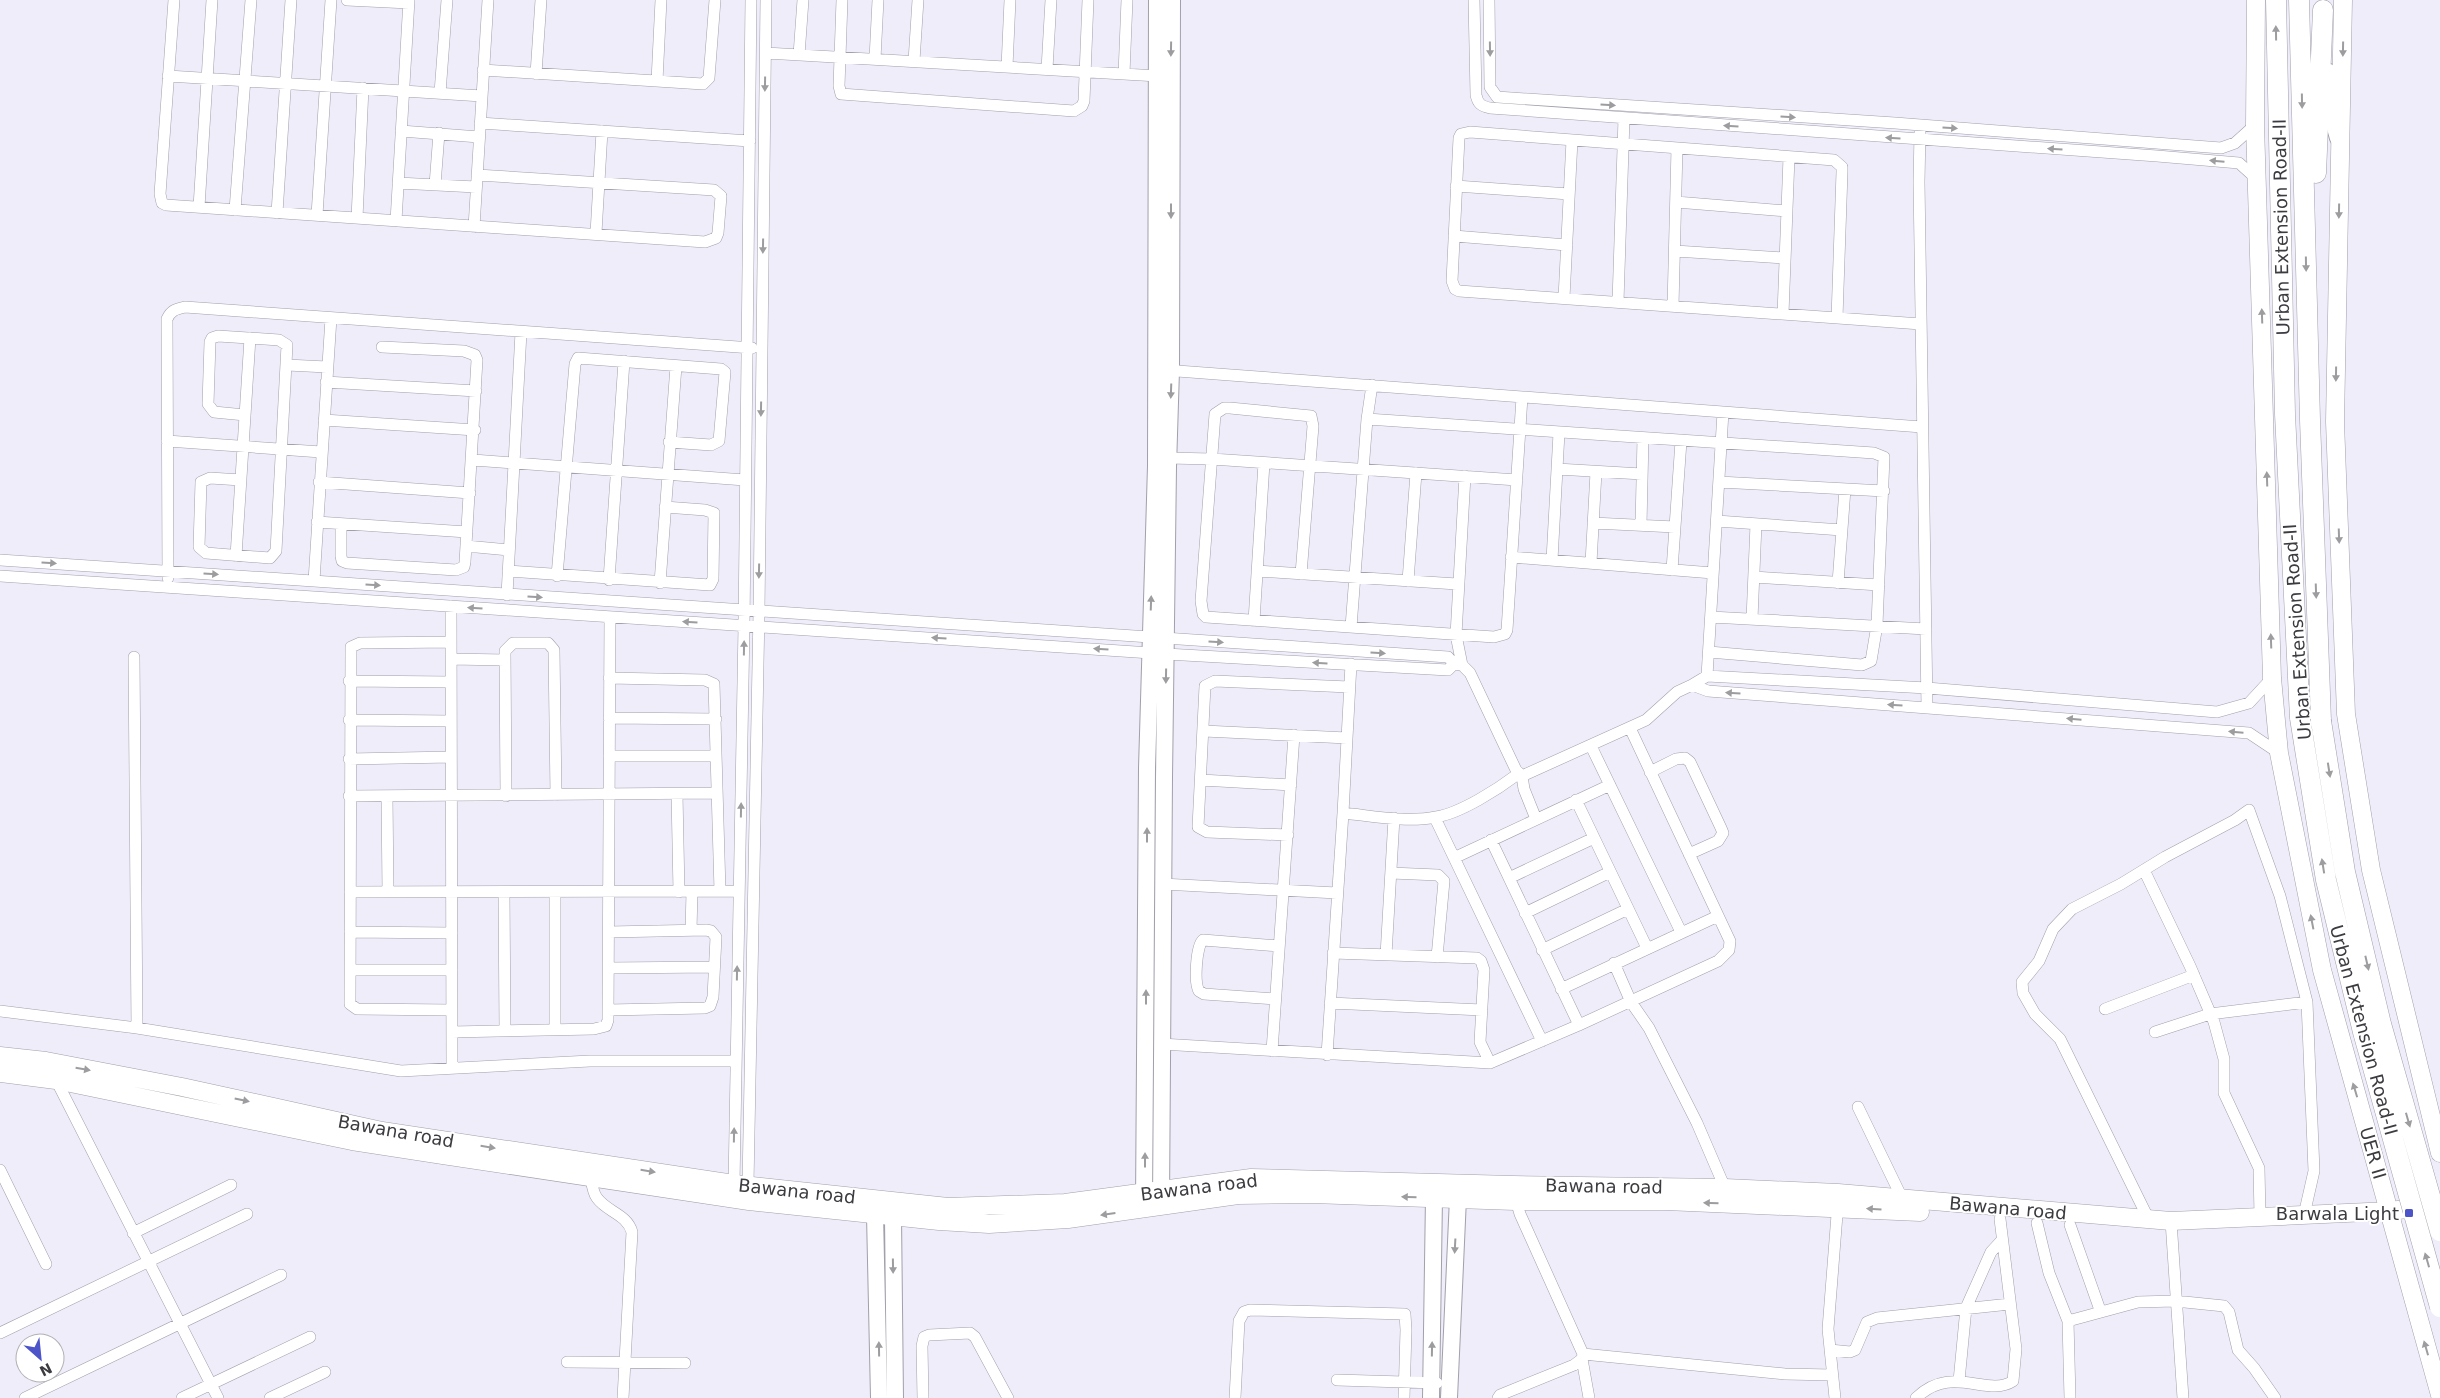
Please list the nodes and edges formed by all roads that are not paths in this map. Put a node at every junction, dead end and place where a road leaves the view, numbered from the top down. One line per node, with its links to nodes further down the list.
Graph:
1 (174, 0): 43 (street)
2 (212, 0): 45 (street)
3 (251, 0): 46 (street)
4 (291, 0): 48 (street)
5 (331, 0): 49 (street)
6 (347, 0): 30 (street)
7 (447, 0): 52 (street)
8 (488, 0): 39 (street)
9 (541, 0): 41 (street)
10 (661, 0): 47 (street)
11 (715, 0): 47 (street)
12 (751, 0): 64 (street)
13 (766, 0): 32 (street)
14 (802, 0): 33 (street)
15 (842, 0): 34 (street)
16 (878, 0): 35 (street)
17 (918, 0): 36 (street)
18 (1010, 0): 37 (street)
19 (1051, 0): 38 (street)
20 (1088, 0): 40 (street)
21 (1127, 0): 42 (street)
22 (1158, 0): 44 (street)
23 (1172, 0): 108 (street, one-way to 108)
24 (1474, 0): 54 (street)
25 (1489, 0): 57 (street, one-way to 57)
26 (2256, 0): 56 (main road, UER II)
27 (2276, 0): 354 (highway, Urban Extension Road-II, one-way to 27, bridge)
28 (2299, 0): 85 (highway, Urban Extension Road-II, one-way to 85)
29 (2343, 0): 66 (main road, one-way to 66)
30 (409, 1): 51 (street)
31 (2323, 5): 66 (street); 85 (highway)
32 (766, 53): 33 (street); 103 (street, one-way to 103)
33 (799, 54): 34 (street)
34 (840, 57): 35 (street); 40 (street)
35 (875, 59): 36 (street)
36 (914, 61): 37 (street)
37 (1007, 67): 38 (street)
38 (1047, 69): 40 (street)
39 (483, 70): 41 (street); 53 (street)
40 (1086, 71): 42 (street)
41 (536, 74): 47 (street)
42 (1124, 74): 44 (street)
43 (168, 76): 45 (street); 78 (street)
44 (1158, 76): 108 (street)
45 (207, 78): 46 (street); 78 (street)
46 (245, 81): 48 (street); 79 (street)
47 (657, 81)
48 (285, 83): 49 (street); 81 (street)
49 (326, 86): 50 (street); 82 (street)
50 (363, 88): 51 (street); 83 (street)
51 (403, 91): 52 (street); 58 (street)
52 (440, 93): 53 (street)
53 (482, 96): 55 (street)
54 (1624, 118): 63 (street, one-way to 54); 65 (street)
55 (480, 124): 59 (street); 61 (street)
56 (2255, 125): 57 (street, one-way to 56); 70 (main road, UER II)
57 (1920, 126): 63 (street)
58 (401, 131): 60 (street); 71 (street)
59 (602, 132): 64 (street); 72 (street)
60 (438, 134): 61 (street); 73 (street)
61 (480, 137): 69 (street)
62 (1572, 140): 65 (street); 74 (street); 76 (street)
63 (1920, 140): 70 (street, one-way to 63); 98 (street)
64 (750, 141): 102 (street)
65 (1623, 144): 67 (street); 93 (street)
66 (2340, 146): 321 (main road, one-way to 321)
67 (1677, 148): 68 (street); 77 (street)
68 (1789, 157): 80 (street); 97 (street)
69 (477, 175): 72 (street); 75 (street)
70 (2259, 181): 211 (main road, UER II, one-way to 70)
71 (398, 183): 73 (street); 84 (street)
72 (599, 183): 87 (street); 87 (street)
73 (435, 185): 75 (street)
74 (1456, 186): 76 (street); 88 (street)
75 (476, 187): 86 (street)
76 (1569, 194): 89 (street)
77 (1676, 202): 80 (street); 90 (street)
78 (199, 207): 79 (street)
79 (235, 210): 81 (street)
80 (1787, 211): 91 (street)
81 (277, 213): 82 (street)
82 (317, 215): 83 (street)
83 (357, 218): 84 (street)
84 (396, 221): 86 (street)
85 (2305, 221): 346 (highway, Urban Extension Road-II, one-way to 346, bridge)
86 (474, 227): 87 (street)
87 (596, 233)
88 (1454, 236): 89 (street); 92 (street)
89 (1567, 245): 92 (street)
90 (1675, 251): 91 (street); 94 (street)
91 (1785, 258): 95 (street)
92 (1564, 298): 93 (street)
93 (1618, 302): 94 (street)
94 (1673, 306): 95 (street)
95 (1783, 314): 97 (street)
96 (331, 318): 99 (street); 107 (street); 122 (street)
97 (1837, 318): 98 (street)
98 (1921, 324): 117 (street)
99 (521, 332): 102 (street); 132 (street)
100 (250, 338): 105 (street); 114 (street); 114 (street)
101 (382, 347): 111 (street)
102 (747, 348): 103 (street); 145 (street)
103 (762, 348): 190 (street, one-way to 190)
104 (624, 361): 106 (street); 135 (street); 138 (street)
105 (287, 365): 107 (street); 127 (street)
106 (676, 366): 124 (street); 124 (street)
107 (327, 367): 109 (street)
108 (1164, 370): 110 (street); 129 (street, one-way to 129); 202 (street, one-way to 108)
109 (326, 382): 111 (street); 116 (street)
110 (1372, 385): 112 (street); 115 (street)
111 (476, 391): 118 (street)
112 (1522, 397): 113 (street); 119 (street)
113 (1723, 412): 117 (street); 125 (street)
114 (245, 415): 126 (street)
115 (1367, 419): 119 (street); 136 (street)
116 (324, 420): 118 (street); 128 (street)
117 (1922, 427): 199 (street)
118 (474, 430): 131 (street)
119 (1521, 430): 120 (street); 146 (street)
120 (1559, 433): 121 (street); 137 (street)
121 (1642, 438): 123 (street); 142 (street)
122 (168, 441): 126 (street); 170 (street)
123 (1681, 441): 125 (street); 159 (street)
124 (669, 442): 141 (street)
125 (1721, 444): 148 (street); 150 (street)
126 (243, 446): 127 (street); 144 (street)
127 (280, 449): 128 (street); 164 (street)
128 (321, 452): 147 (street)
129 (1168, 458): 130 (street); 202 (street)
130 (1212, 459): 133 (street); 134 (street); 194 (street)
131 (473, 460): 132 (street); 151 (street)
132 (512, 463): 135 (street); 163 (street)
133 (1264, 463): 134 (street); 172 (street)
134 (1310, 466): 136 (street); 174 (street)
135 (566, 467): 138 (street); 176 (street)
136 (1364, 469): 140 (street); 178 (street)
137 (1557, 469): 139 (street); 167 (street)
138 (616, 471): 141 (street); 179 (street)
139 (1596, 472): 142 (street); 155 (street)
140 (1416, 473): 143 (street); 181 (street)
141 (666, 474): 145 (street); 152 (street)
142 (1642, 474): 158 (street)
143 (1465, 476): 146 (street); 184 (street)
144 (241, 480): 164 (street); 164 (street)
145 (745, 480): 189 (street)
146 (1517, 480): 165 (street)
147 (319, 482): 151 (street); 154 (street)
148 (1719, 482): 149 (street); 153 (street)
149 (1845, 488): 150 (street); 160 (street)
150 (1884, 491): 185 (street)
151 (470, 493): 161 (street)
152 (665, 507): 182 (street); 182 (street)
153 (1717, 521): 157 (street); 173 (street)
154 (317, 522): 156 (street); 180 (street)
155 (1593, 523): 158 (street); 168 (street)
156 (341, 524): 161 (street); 162 (street)
157 (1756, 524): 160 (street); 177 (street)
158 (1641, 525): 159 (street)
159 (1675, 527): 169 (street)
160 (1842, 530): 183 (street)
161 (467, 532): 162 (street)
162 (466, 546): 163 (street)
163 (509, 550): 171 (street)
164 (236, 556)
165 (1511, 557): 167 (street); 200 (street)
166 (0, 560): 170 (street, one-way to 170)
167 (1552, 560): 168 (street)
168 (1591, 563): 169 (street)
169 (1672, 570): 173 (street)
170 (168, 571): 180 (street, one-way to 180); 186 (street)
171 (508, 571): 176 (street); 187 (street)
172 (1257, 571): 174 (street); 194 (street)
173 (1714, 573): 192 (street)
174 (1301, 574): 178 (street)
175 (0, 576): 186 (street)
176 (558, 576): 179 (street)
177 (1754, 577): 183 (street); 193 (street)
178 (1356, 578): 181 (street); 198 (street)
179 (609, 580): 182 (street)
180 (314, 581): 187 (street, one-way to 187)
181 (1408, 581): 184 (street)
182 (660, 583)
183 (1838, 583): 185 (street)
184 (1457, 584): 200 (street)
185 (1879, 585): 195 (street)
186 (168, 587): 188 (street)
187 (507, 595): 189 (street, one-way to 189)
188 (451, 606): 191 (street, one-way to 188); 201 (street)
189 (744, 611): 190 (street); 196 (street)
190 (759, 612): 197 (street); 202 (street)
191 (610, 617): 196 (street, one-way to 191); 210 (street)
192 (1711, 617): 193 (street); 203 (street)
193 (1752, 619): 195 (street)
194 (1254, 622): 198 (street)
195 (1877, 625): 199 (street); 203 (street)
196 (744, 626): 197 (street); 261 (street, one-way to 196)
197 (758, 627): 202 (street, one-way to 197); 324 (street)
198 (1352, 627): 200 (street)
199 (1926, 629): 216 (street)
200 (1456, 635): 208 (street)
201 (451, 642): 205 (street); 212 (street)
202 (1158, 646): 207 (street, one-way to 202); 208 (street, one-way to 208); 259 (street, one-way to 259); 331 (street, one-way to 202)
203 (1709, 652): 209 (street)
204 (134, 657): 304 (street)
205 (451, 659): 206 (street); 213 (street)
206 (505, 660): 239 (street); 244 (street)
207 (1351, 664): 208 (street); 215 (street)
208 (1458, 665): 233 (street)
209 (1707, 676): 214 (street); 216 (street)
210 (609, 678): 218 (street); 219 (street)
211 (2272, 678): 216 (street); 227 (main road, UER II)
212 (349, 680): 213 (street); 220 (street)
213 (451, 682): 221 (street)
214 (1692, 685): 217 (street, one-way to 214); 222 (street)
215 (1349, 687): 223 (street); 225 (street)
216 (1927, 688): 217 (street)
217 (1927, 707): 227 (street, one-way to 217)
218 (609, 718): 219 (street); 228 (street)
219 (716, 719): 229 (street)
220 (349, 720): 221 (street); 231 (street)
221 (451, 721): 230 (street)
222 (1630, 728): 226 (street); 232 (street)
223 (1204, 731): 224 (street); 234 (street)
224 (1294, 735): 225 (street); 235 (street)
225 (1347, 738): 246 (street)
226 (1591, 746): 233 (street); 236 (street)
227 (2279, 753): 339 (main road, UER II, one-way to 227)
228 (609, 756): 229 (street); 240 (street)
229 (716, 756): 237 (street)
230 (451, 757): 231 (street); 243 (street)
231 (349, 758): 241 (street)
232 (1650, 772): 253 (street); 253 (street)
233 (1520, 775): 248 (street); 249 (street)
234 (1201, 780): 235 (street); 250 (street)
235 (1291, 785): 250 (street)
236 (1610, 785): 245 (street); 278 (street)
237 (716, 793): 238 (street); 260 (street)
238 (677, 794): 240 (street); 268 (street)
239 (556, 795): 240 (street); 244 (street)
240 (608, 795): 267 (street)
241 (349, 796): 242 (street); 262 (street)
242 (387, 796): 243 (street); 263 (street)
243 (451, 796): 244 (street); 264 (street)
244 (506, 796)
245 (1576, 800): 249 (street); 251 (street)
246 (1343, 813): 247 (street); 271 (street)
247 (1394, 818): 248 (street); 257 (street)
248 (1435, 818): 254 (street)
249 (1536, 819): 252 (street)
250 (1288, 835): 270 (street)
251 (1594, 838): 256 (street); 258 (street)
252 (1491, 840): 254 (street); 258 (street)
253 (1689, 854): 274 (street)
254 (1456, 857): 309 (street)
255 (2144, 870): 291 (street); 295 (street); 342 (street)
256 (1610, 872): 272 (street); 273 (street)
257 (1391, 873): 284 (street); 285 (street)
258 (1509, 878): 273 (street)
259 (1162, 884): 270 (street); 310 (street)
260 (720, 891): 261 (street); 269 (street)
261 (739, 891): 314 (street, one-way to 261)
262 (350, 892): 263 (street); 276 (street)
263 (388, 892): 264 (street)
264 (452, 892): 265 (street); 279 (street)
265 (504, 892): 266 (street); 305 (street)
266 (555, 892): 267 (street); 306 (street)
267 (609, 892): 268 (street); 277 (street)
268 (679, 892): 269 (street)
269 (692, 892): 275 (street)
270 (1284, 892): 271 (street); 280 (street)
271 (1338, 893): 283 (street)
272 (1628, 909): 281 (street); 282 (street)
273 (1525, 914): 282 (street)
274 (1718, 916): 278 (street); 294 (street)
275 (692, 930): 277 (street); 288 (street)
276 (350, 932): 279 (street); 289 (street)
277 (609, 932): 287 (street)
278 (1681, 932): 281 (street)
279 (452, 933): 290 (street)
280 (1279, 946): 293 (street); 293 (street)
281 (1647, 948): 286 (street)
282 (1542, 950): 292 (street)
283 (1333, 953): 284 (street); 296 (street)
284 (1386, 955): 285 (street)
285 (1437, 957): 300 (street)
286 (1614, 963): 292 (street); 294 (street)
287 (609, 968): 288 (street); 299 (street)
288 (714, 968): 299 (street)
289 (350, 970): 290 (street); 298 (street)
290 (452, 970): 298 (street)
291 (2194, 975): 297 (street); 302 (street)
292 (1561, 989): 303 (street)
293 (1275, 999): 311 (street)
294 (1631, 1002): 303 (street); 326 (street)
295 (2307, 1002): 302 (street); 336 (street)
296 (1330, 1003): 300 (street); 312 (street)
297 (2105, 1008)
298 (452, 1010): 307 (street)
299 (608, 1010): 306 (street)
300 (1482, 1010): 316 (street)
301 (0, 1011): 304 (street)
302 (2210, 1014): 308 (street); 337 (street)
303 (1579, 1025): 309 (street)
304 (137, 1028): 317 (street)
305 (505, 1030): 306 (street); 307 (street)
306 (556, 1030)
307 (452, 1032): 317 (street)
308 (2154, 1032)
309 (1542, 1041): 316 (street)
310 (1161, 1044): 311 (street); 331 (street)
311 (1272, 1052): 312 (street)
312 (1326, 1055): 316 (street)
313 (0, 1056): 315 (main road, Bawana road)
314 (736, 1060): 317 (street); 324 (street, one-way to 314)
315 (46, 1061): 319 (street); 324 (main road, Bawana road, one-way to 324)
316 (1490, 1063)
317 (452, 1068)
318 (0, 1073): 319 (main road, Bawana road)
319 (56, 1080): 323 (main road, Bawana road); 347 (street)
320 (1858, 1107): 330 (street)
321 (2440, 1153)
322 (0, 1170): 350 (street)
323 (591, 1178): 335 (main road, Bawana road); 364 (street)
324 (741, 1184): 331 (main road, Bawana road)
325 (231, 1185): 347 (street)
326 (1725, 1188): 327 (main road, Bawana road); 332 (main road, Bawana road)
327 (1514, 1193): 329 (main road, Bawana road); 331 (main road, Bawana road); 332 (main road, Bawana road, one-way to 327); 362 (street)
328 (1434, 1197): 329 (main road, Bawana road); 331 (main road, Bawana road, one-way to 331); 372 (street, one-way to 328)
329 (1458, 1198): 373 (street, one-way to 373)
330 (1902, 1198): 332 (main road, Bawana road); 342 (main road, Bawana road)
331 (1153, 1200): 338 (main road, Bawana road, one-way to 338)
332 (1838, 1200): 341 (main road, Bawana road, one-way to 332); 361 (street)
333 (2440, 1205): 339 (main road, Bawana road)
334 (247, 1214): 349 (street)
335 (875, 1215): 338 (main road, Bawana road); 380 (street, one-way to 335)
336 (2304, 1215): 337 (main road, Bawana road); 339 (main road, Bawana road)
337 (2260, 1216): 345 (main road, Bawana road)
338 (893, 1217): 381 (street, one-way to 381)
339 (2392, 1217): 340 (main road, Bawana road); 345 (main road, Bawana road); 374 (main road, UER II, one-way to 339)
340 (2440, 1218)
341 (2000, 1219): 343 (main road, Bawana road); 348 (street)
342 (2148, 1220): 345 (main road, Bawana road)
343 (2037, 1223): 344 (main road, Bawana road); 357 (street)
344 (2070, 1225): 345 (main road, Bawana road); 356 (street)
345 (2171, 1227): 352 (street)
346 (2440, 1231)
347 (133, 1232): 349 (street)
348 (2002, 1240): 353 (street); 355 (street)
349 (148, 1262): 358 (street); 359 (street)
350 (46, 1264)
351 (281, 1275): 358 (street)
352 (2175, 1301): 356 (street); 391 (street); 392 (street)
353 (2010, 1304): 355 (street); 369 (street)
354 (2440, 1307)
355 (1966, 1308): 361 (street); 369 (street)
356 (2100, 1310): 357 (street)
357 (2068, 1321): 390 (street)
358 (180, 1324): 371 (street); 375 (street)
359 (0, 1333)
360 (310, 1337): 371 (street)
361 (1830, 1350): 367 (street)
362 (1582, 1357): 367 (street); 386 (street); 387 (street)
363 (567, 1362): 364 (street)
364 (625, 1362): 365 (street); 379 (street)
365 (685, 1364)
366 (325, 1372): 378 (street)
367 (1832, 1375): 388 (street)
368 (1337, 1380): 370 (street)
369 (1959, 1381): 389 (street)
370 (1404, 1382): 372 (street); 384 (street); 385 (street)
371 (211, 1384): 376 (street); 377 (street)
372 (1431, 1390): 373 (street)
373 (1449, 1390)
374 (2440, 1395)
375 (25, 1398)
376 (182, 1398)
377 (218, 1398)
378 (270, 1398)
379 (623, 1398)
380 (879, 1398)
381 (895, 1398)
382 (923, 1398): 383 (street)
383 (1008, 1398)
384 (1236, 1398)
385 (1404, 1398)
386 (1498, 1398)
387 (1589, 1398)
388 (1835, 1398)
389 (1916, 1398)
390 (2070, 1398)
391 (2183, 1398)
392 (2275, 1398)

